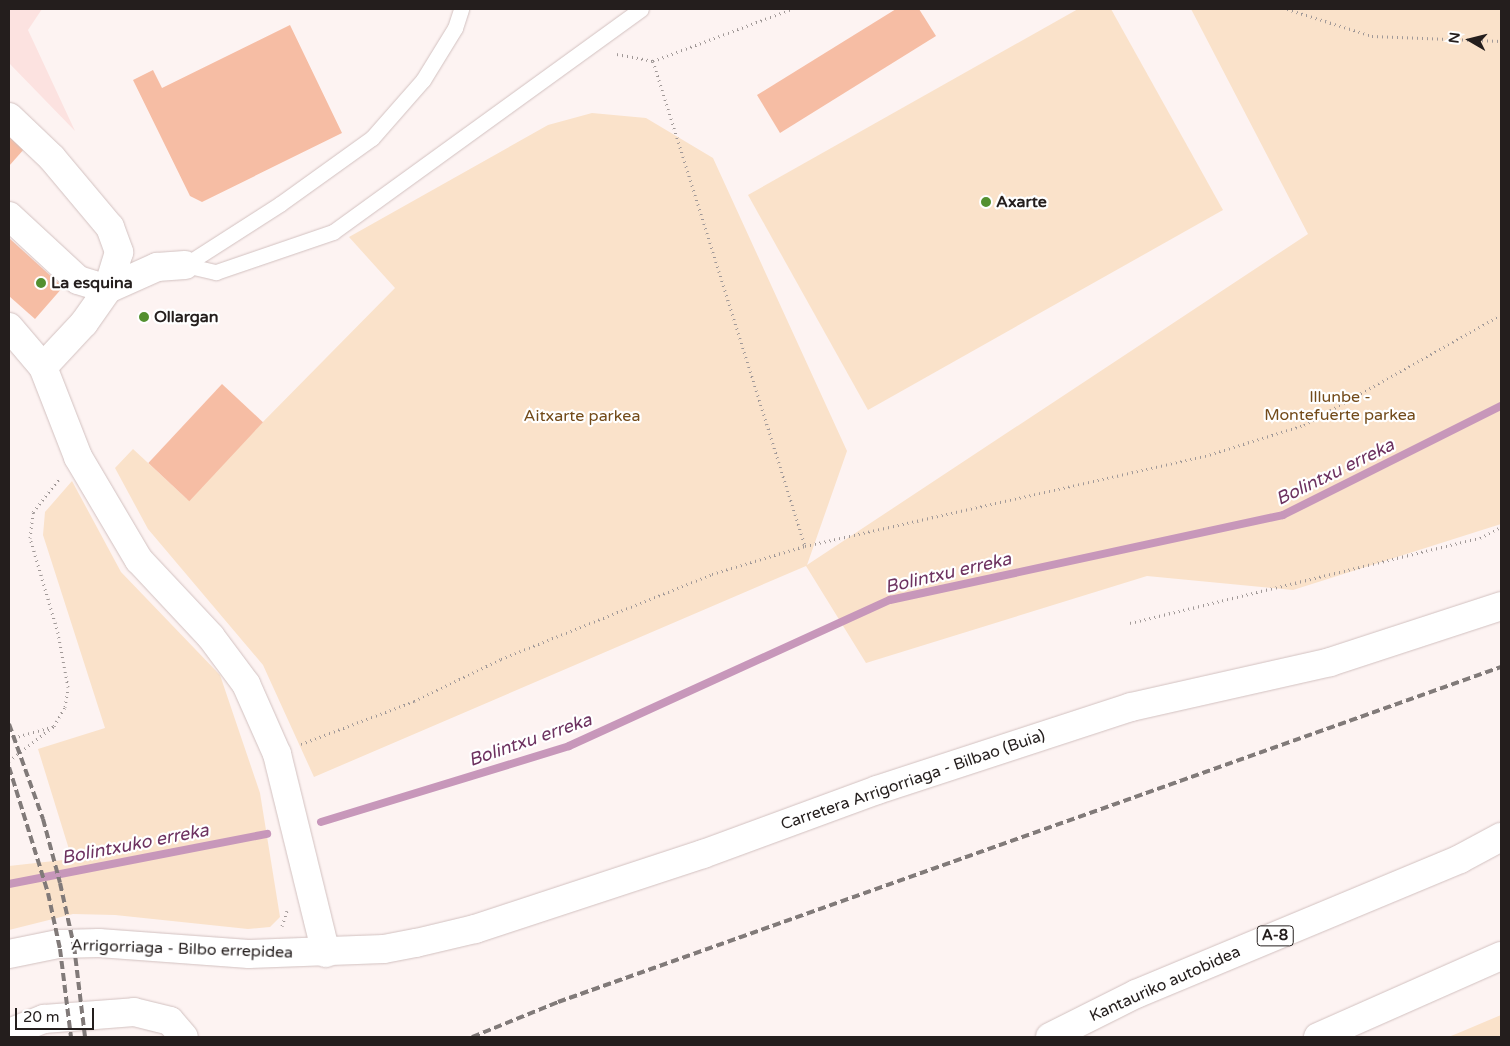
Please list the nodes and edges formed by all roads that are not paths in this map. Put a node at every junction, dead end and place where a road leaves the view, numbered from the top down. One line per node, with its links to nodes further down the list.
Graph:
1 (461, 9): 5 (lane)
2 (641, 9): 5 (lane)
3 (9, 116): 6 (main road)
4 (9, 216): 6 (main road)
5 (185, 265): 6 (main road)
6 (108, 289): 8 (main road)
7 (9, 327): 8 (main road)
8 (43, 367): 11 (main road)
9 (1501, 606): 11 (main road, Carretera Arrigorriaga - Bilbao (Buia))
10 (1501, 837): 16 (main road, Kantauriko autobidea / A-8)
11 (326, 953): 12 (main road, Arrigorriaga - Bilbo errepidea)
12 (9, 954)
13 (1501, 956): 17 (main road)
14 (9, 1032): 15 (main road)
15 (184, 1037)
16 (1050, 1037)
17 (1318, 1037)

